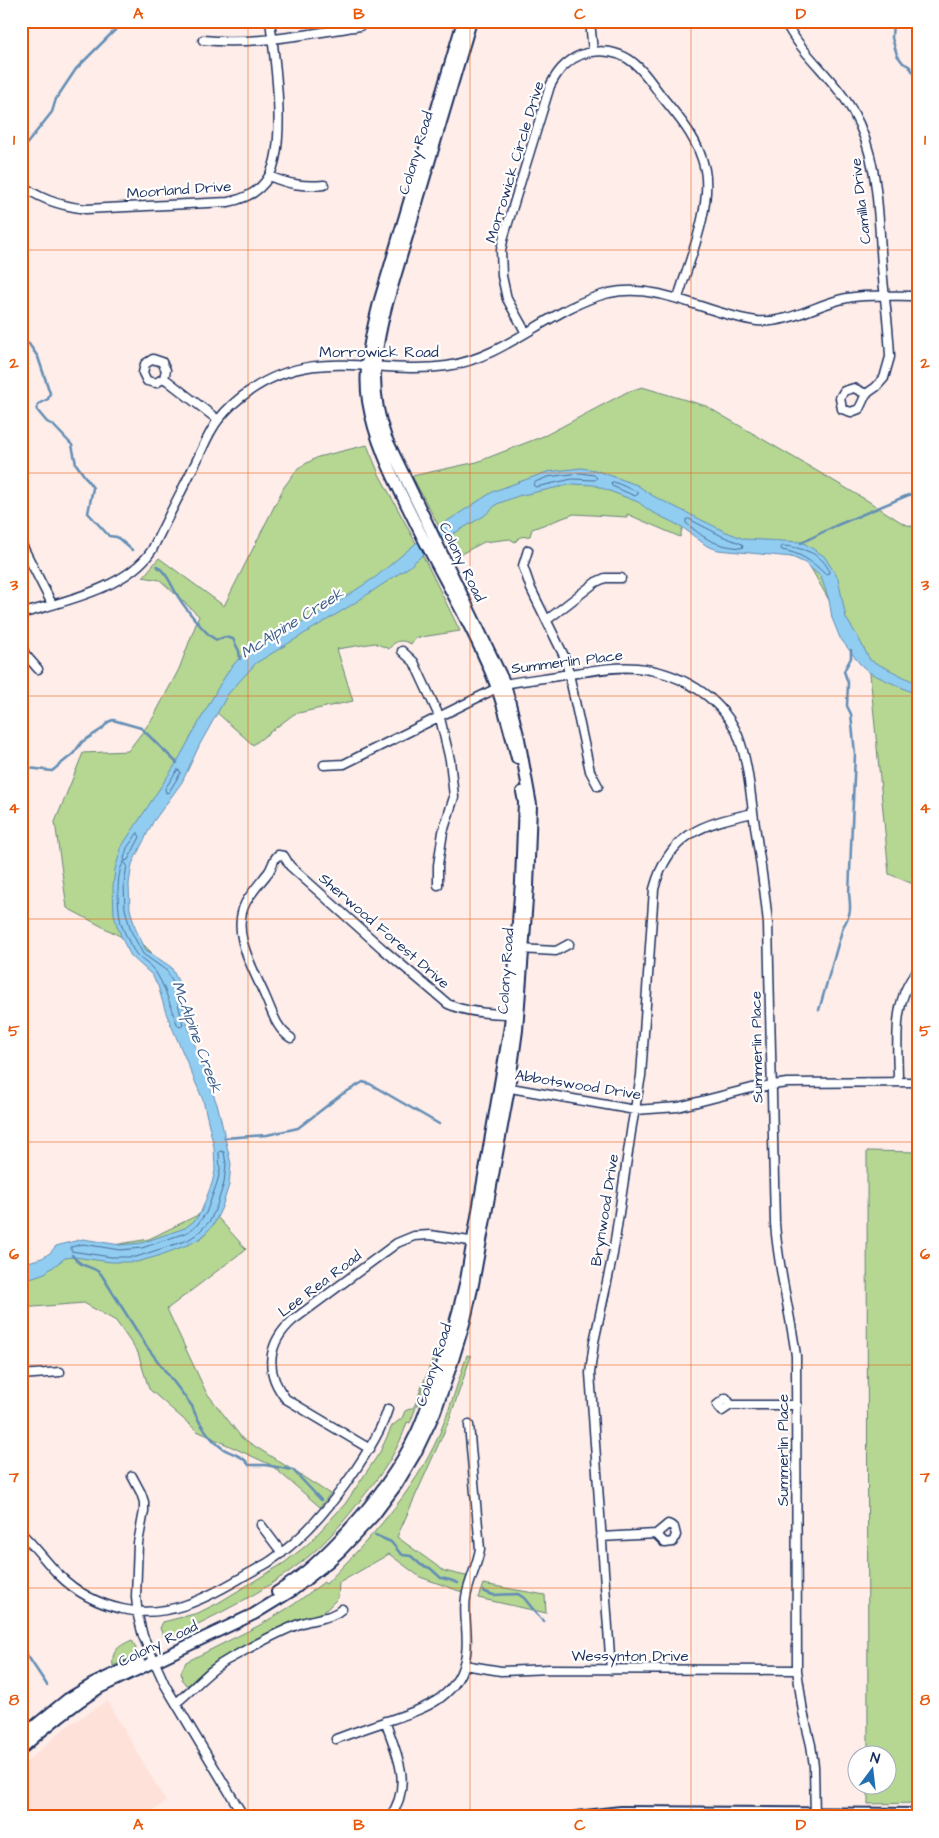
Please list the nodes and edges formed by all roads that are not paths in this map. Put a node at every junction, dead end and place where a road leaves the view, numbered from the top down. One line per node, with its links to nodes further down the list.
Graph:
1 (270, 21): 8 (street)
2 (463, 21): 17 (main road, Colony Road)
3 (472, 21): 17 (main road, Colony Road)
4 (590, 21): 9 (street)
5 (785, 21): 13 (street, Camilla Drive)
6 (360, 26): 8 (street)
7 (203, 40): 8 (street)
8 (273, 40): 10 (street)
9 (593, 52): 15 (street, Morrowick Circle Drive); 16 (street, Morrowick Circle Drive)
10 (269, 176): 11 (street, Moorland Drive); 12 (street)
11 (21, 184)
12 (324, 185)
13 (884, 295): 14 (street, Morrowick Road); 15 (street, Morrowick Road); 19 (street, Camilla Drive)
14 (918, 296)
15 (678, 298): 16 (street, Morrowick Road)
16 (526, 333): 17 (street, Morrowick Road)
17 (371, 366): 20 (street, Morrowick Road); 31 (main road, Colony Road)
18 (164, 378): 20 (street)
19 (866, 394)
20 (218, 420): 24 (street, Morrowick Road)
21 (21, 542): 24 (street)
22 (528, 550): 26 (street)
23 (622, 578): 26 (street)
24 (52, 604): 25 (street, Morrowick Road)
25 (21, 614)
26 (547, 620): 30 (street)
27 (21, 644): 29 (street)
28 (402, 651): 32 (street)
29 (38, 669)
30 (568, 674): 31 (street, Summerlin Place); 34 (street); 35 (street, Summerlin Place)
31 (501, 686): 32 (street, Summerlin Place); 38 (main road, Colony Road)
32 (440, 718): 33 (street, Summerlin Place); 36 (street)
33 (324, 764)
34 (598, 786)
35 (753, 813): 44 (street, Summerlin Place); 46 (street, Brynwood Drive)
36 (438, 884)
37 (569, 944): 38 (street)
38 (519, 949): 40 (main road, Colony Road)
39 (918, 970): 42 (street)
40 (514, 1014): 41 (street, Sherwood Forest Drive); 45 (main road, Colony Road)
41 (291, 1038)
42 (898, 1082): 43 (street, Abbotswood Drive); 44 (street, Abbotswood Drive)
43 (918, 1082)
44 (772, 1085): 46 (street, Abbotswood Drive); 51 (street, Summerlin Place)
45 (504, 1087): 46 (street, Abbotswood Drive); 47 (main road, Colony Road)
46 (635, 1110): 59 (street, Brynwood Drive)
47 (477, 1242): 54 (street, Lee Rea Road); 63 (main road, Colony Road)
48 (60, 1372): 49 (street)
49 (21, 1375)
50 (731, 1405): 51 (street)
51 (796, 1405): 66 (street, Summerlin Place)
52 (388, 1409): 54 (street)
53 (469, 1425): 64 (street)
54 (370, 1449): 60 (street)
55 (132, 1476): 62 (street)
56 (261, 1525): 60 (street)
57 (21, 1533): 62 (street)
58 (656, 1534): 59 (street)
59 (601, 1537): 65 (street, Brynwood Drive)
60 (282, 1553): 62 (street)
61 (342, 1609): 67 (street)
62 (138, 1612): 63 (street)
63 (153, 1658): 67 (street); 69 (main road, Colony Road); 71 (main road, Colony Road)
64 (464, 1665): 65 (street, Wessynton Drive); 68 (street)
65 (611, 1670): 66 (street, Wessynton Drive)
66 (797, 1670): 73 (street, Summerlin Place)
67 (176, 1703): 74 (street)
68 (385, 1721): 70 (street); 75 (street)
69 (21, 1737)
70 (336, 1739)
71 (21, 1749)
72 (918, 1814): 73 (main road)
73 (815, 1815): 76 (main road)
74 (244, 1817)
75 (390, 1817)
76 (576, 1817)

